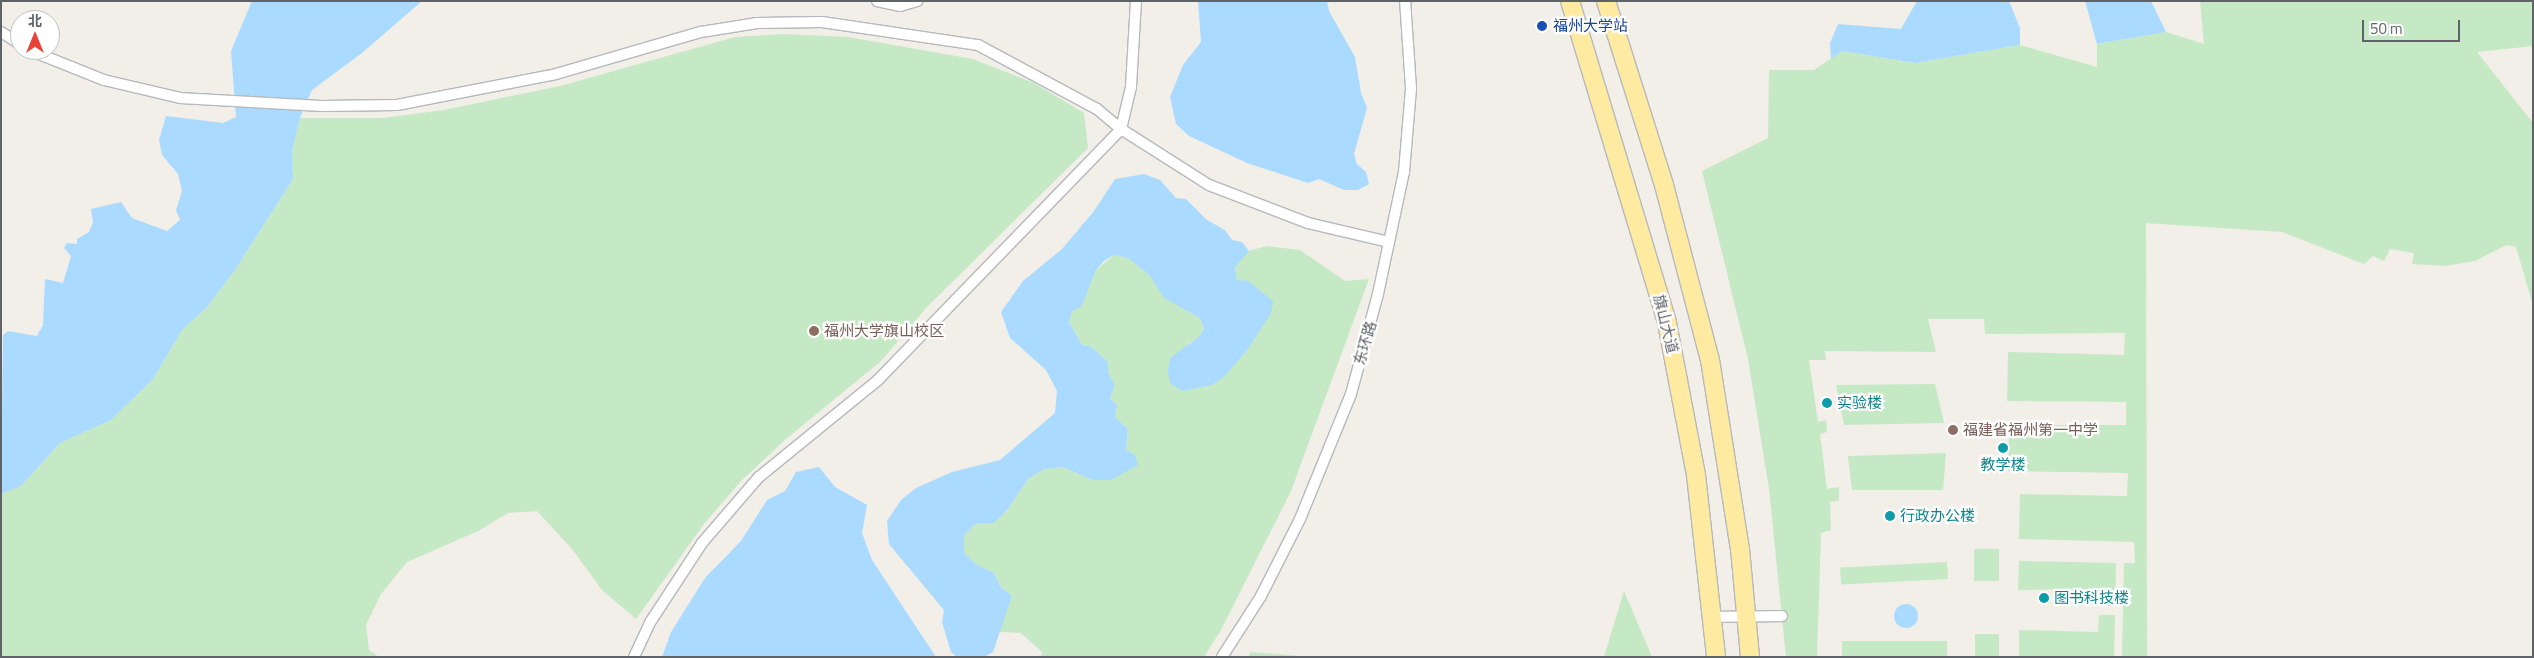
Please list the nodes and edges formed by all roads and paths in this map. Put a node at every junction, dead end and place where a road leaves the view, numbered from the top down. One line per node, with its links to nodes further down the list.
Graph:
1 (877, 1): 2 (street)
2 (917, 1)
3 (1136, 1): 8 (street)
4 (1405, 1): 9 (street, 东环路)
5 (1570, 1): 12 (highway, 旗山大道)
6 (1606, 1): 11 (highway)
7 (54, 60): 8 (street)
8 (1121, 129): 9 (street); 13 (street)
9 (1389, 242): 14 (street, 东环路)
10 (1782, 616): 11 (street)
11 (1746, 617): 12 (street); 16 (highway)
12 (1713, 618): 15 (highway, 旗山大道)
13 (634, 657)
14 (1222, 657)
15 (1716, 657)
16 (1750, 657)

